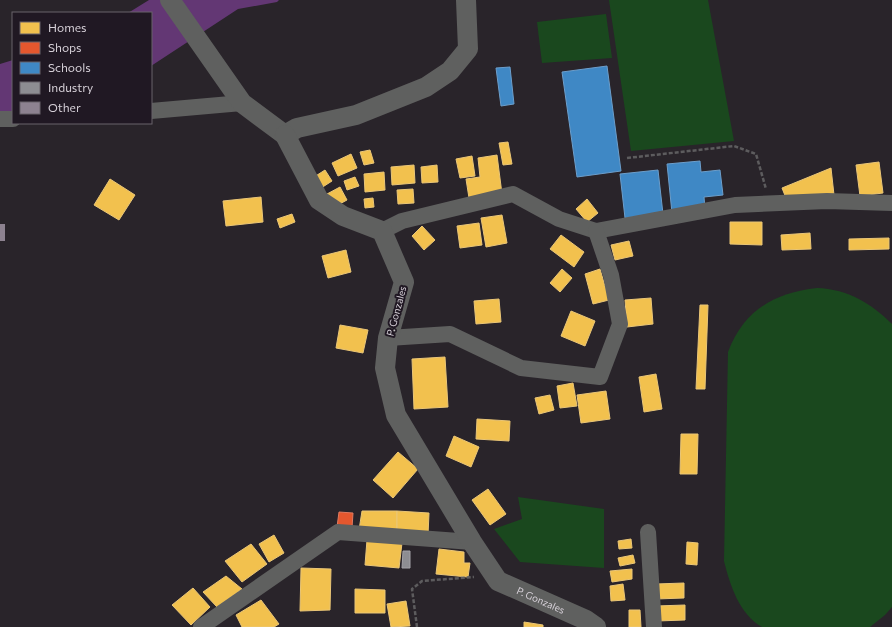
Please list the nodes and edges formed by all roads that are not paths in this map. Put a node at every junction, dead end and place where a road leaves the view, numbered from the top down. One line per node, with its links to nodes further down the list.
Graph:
1 (170, 0): 3 (street)
2 (466, 0): 7 (street)
3 (242, 104): 4 (street); 7 (street)
4 (152, 111)
5 (0, 119): 6 (street)
6 (12, 119)
7 (285, 135): 9 (street)
8 (892, 203): 10 (street)
9 (382, 231): 10 (street); 11 (street, P. Gonzales)
10 (596, 231): 11 (street)
11 (388, 338): 13 (street, P. Gonzales)
12 (648, 532): 16 (street)
13 (472, 542): 14 (street); 15 (street, P. Gonzales)
14 (201, 627)
15 (596, 627)
16 (654, 627)

